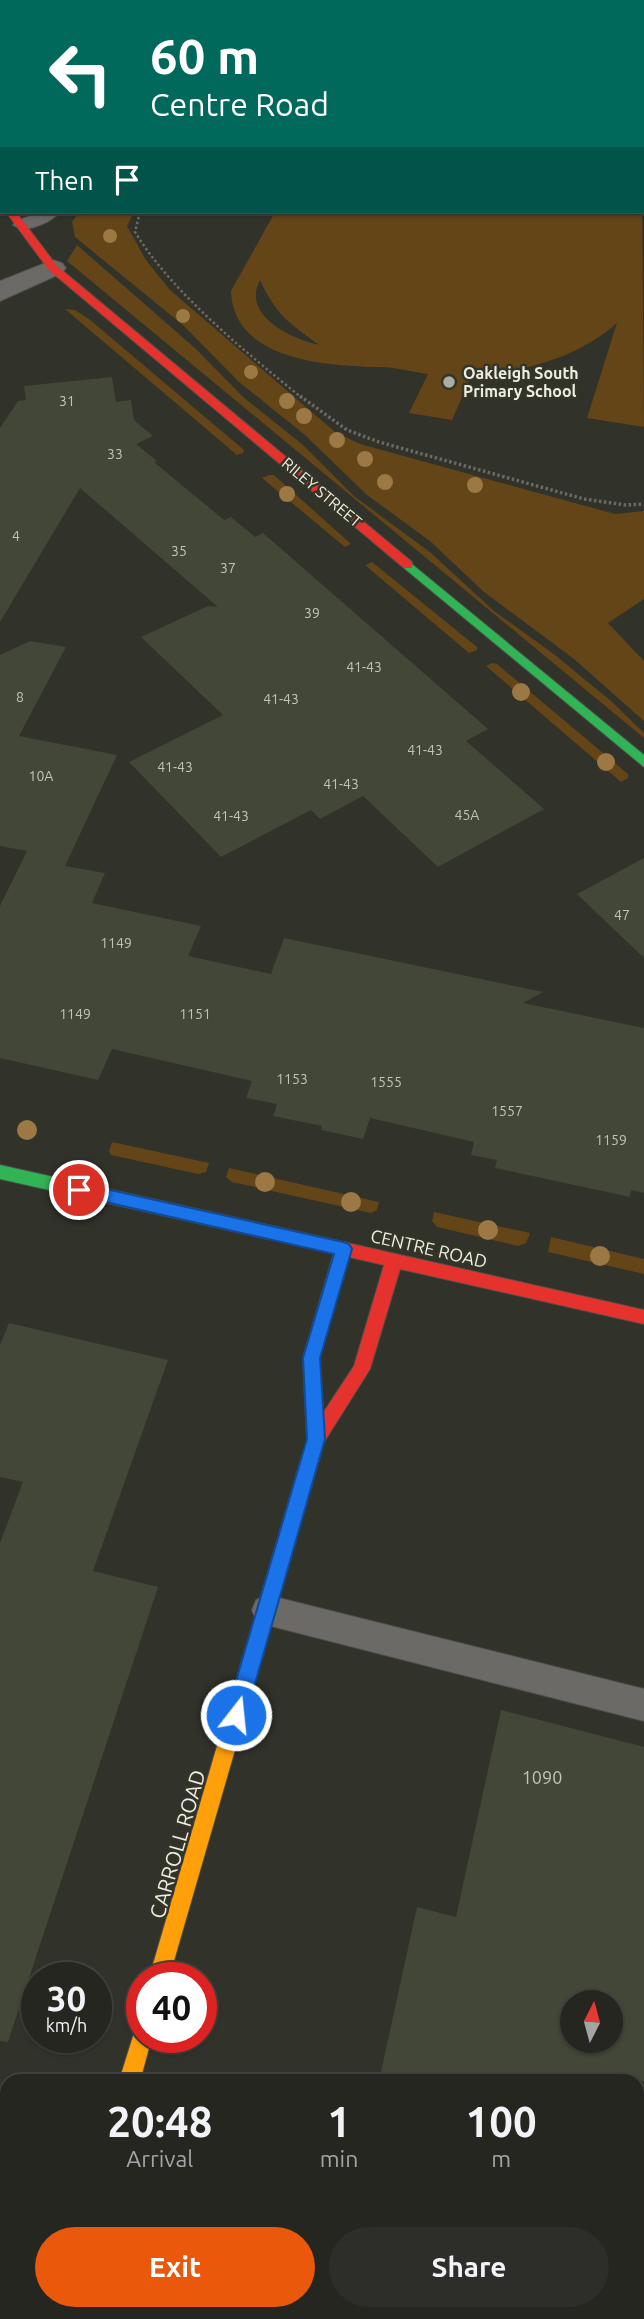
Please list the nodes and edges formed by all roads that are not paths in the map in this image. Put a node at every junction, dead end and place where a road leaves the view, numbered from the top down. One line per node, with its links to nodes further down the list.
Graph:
1 (49, 214): 2 (lane)
2 (17, 219): 3 (street, RILEY STREET)
3 (53, 268): 4 (street); 5 (street, RILEY STREET)
4 (0, 293)
5 (644, 762)
6 (0, 1172): 7 (street, CENTRE ROAD)
7 (343, 1249): 8 (street, CENTRE ROAD); 10 (street, CARROLL ROAD)
8 (394, 1260): 9 (street, CENTRE ROAD); 10 (street, CARROLL ROAD)
9 (644, 1317)
10 (316, 1439): 11 (street, CARROLL ROAD)
11 (267, 1610): 12 (lane); 13 (street, CARROLL ROAD)
12 (644, 1705)
13 (164, 1962)
14 (137, 2053): 15 (street)
15 (131, 2074)

